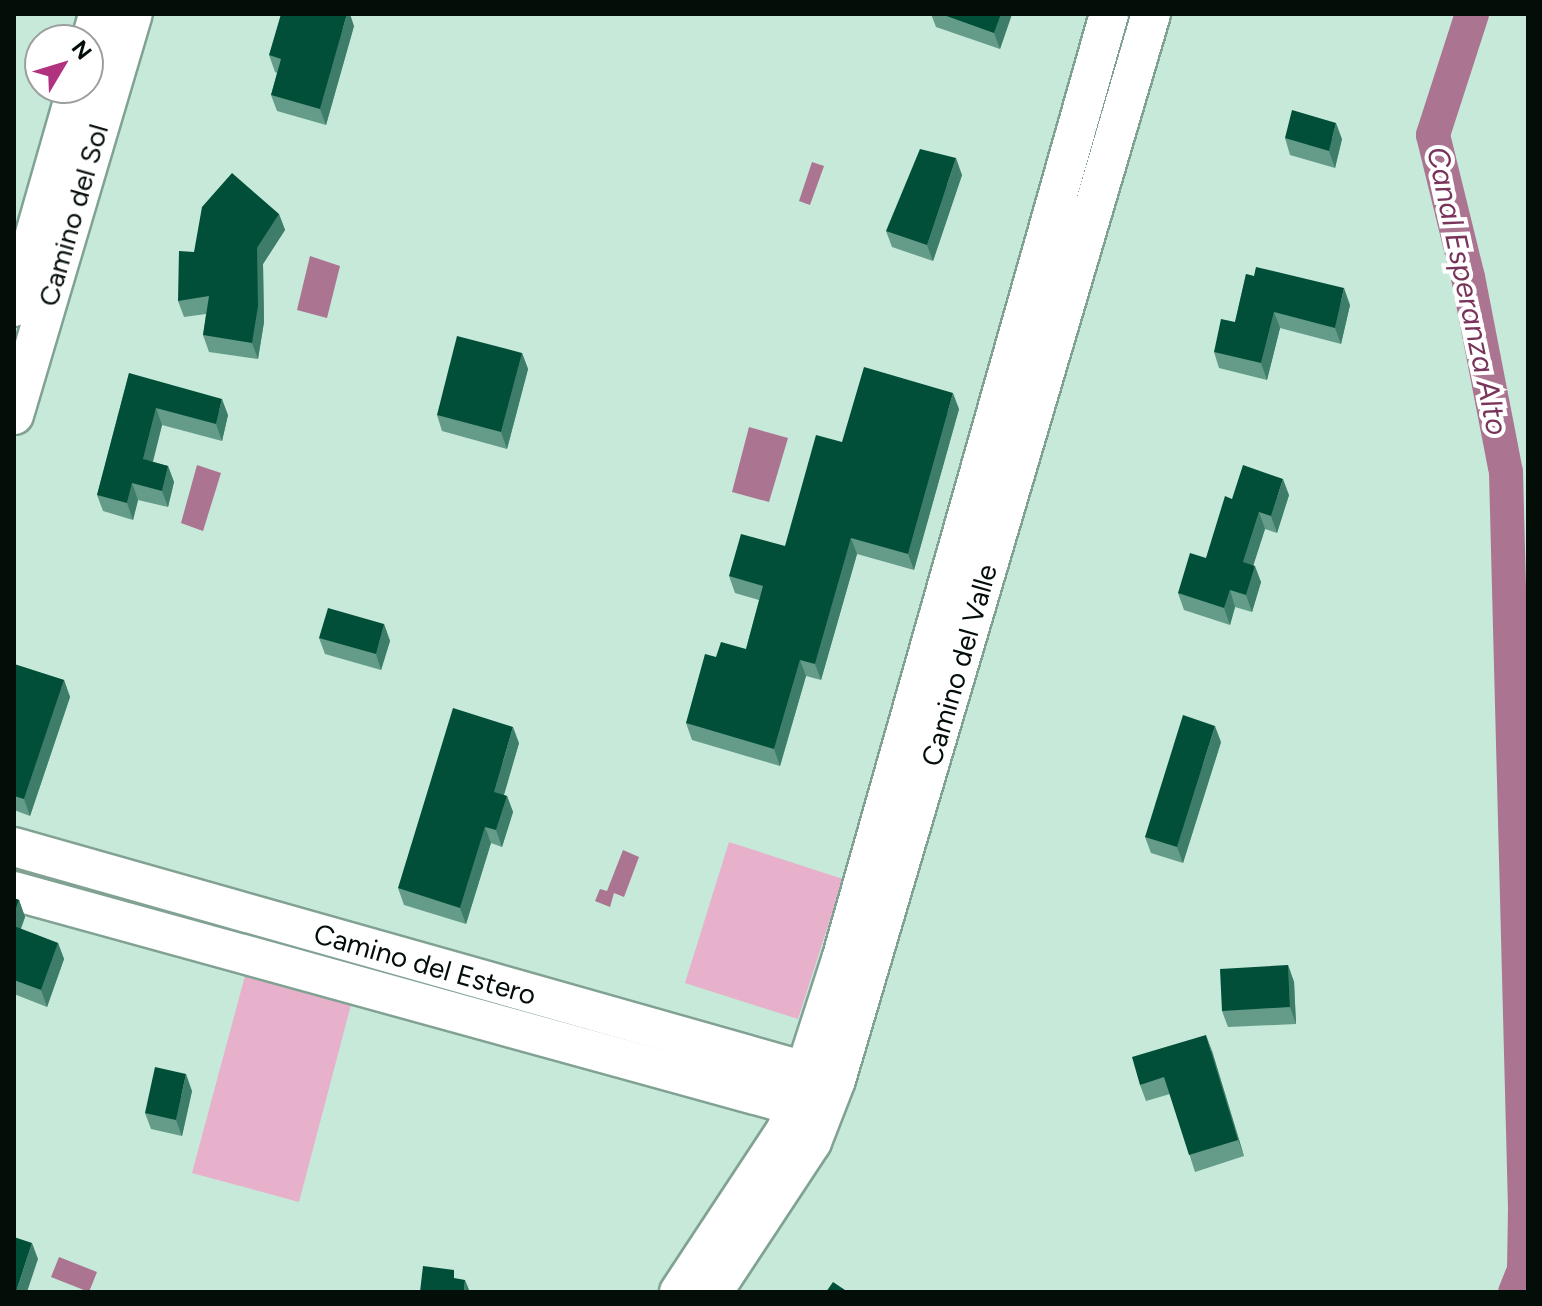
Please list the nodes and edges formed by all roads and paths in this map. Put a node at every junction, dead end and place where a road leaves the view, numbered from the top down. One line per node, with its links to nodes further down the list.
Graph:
1 (133, 14): 6 (street, Camino del Sol)
2 (1109, 14): 9 (street, Camino del Valle)
3 (1151, 14): 9 (street, Camino del Valle)
4 (72, 104): 5 (street, Camino del Sol)
5 (14, 307)
6 (14, 415)
7 (14, 847): 9 (street, Camino del Estero)
8 (14, 891): 9 (street, Camino del Estero)
9 (815, 1092): 10 (street, Camino del Valle); 11 (street, Camino del Valle)
10 (679, 1292)
11 (713, 1292)

